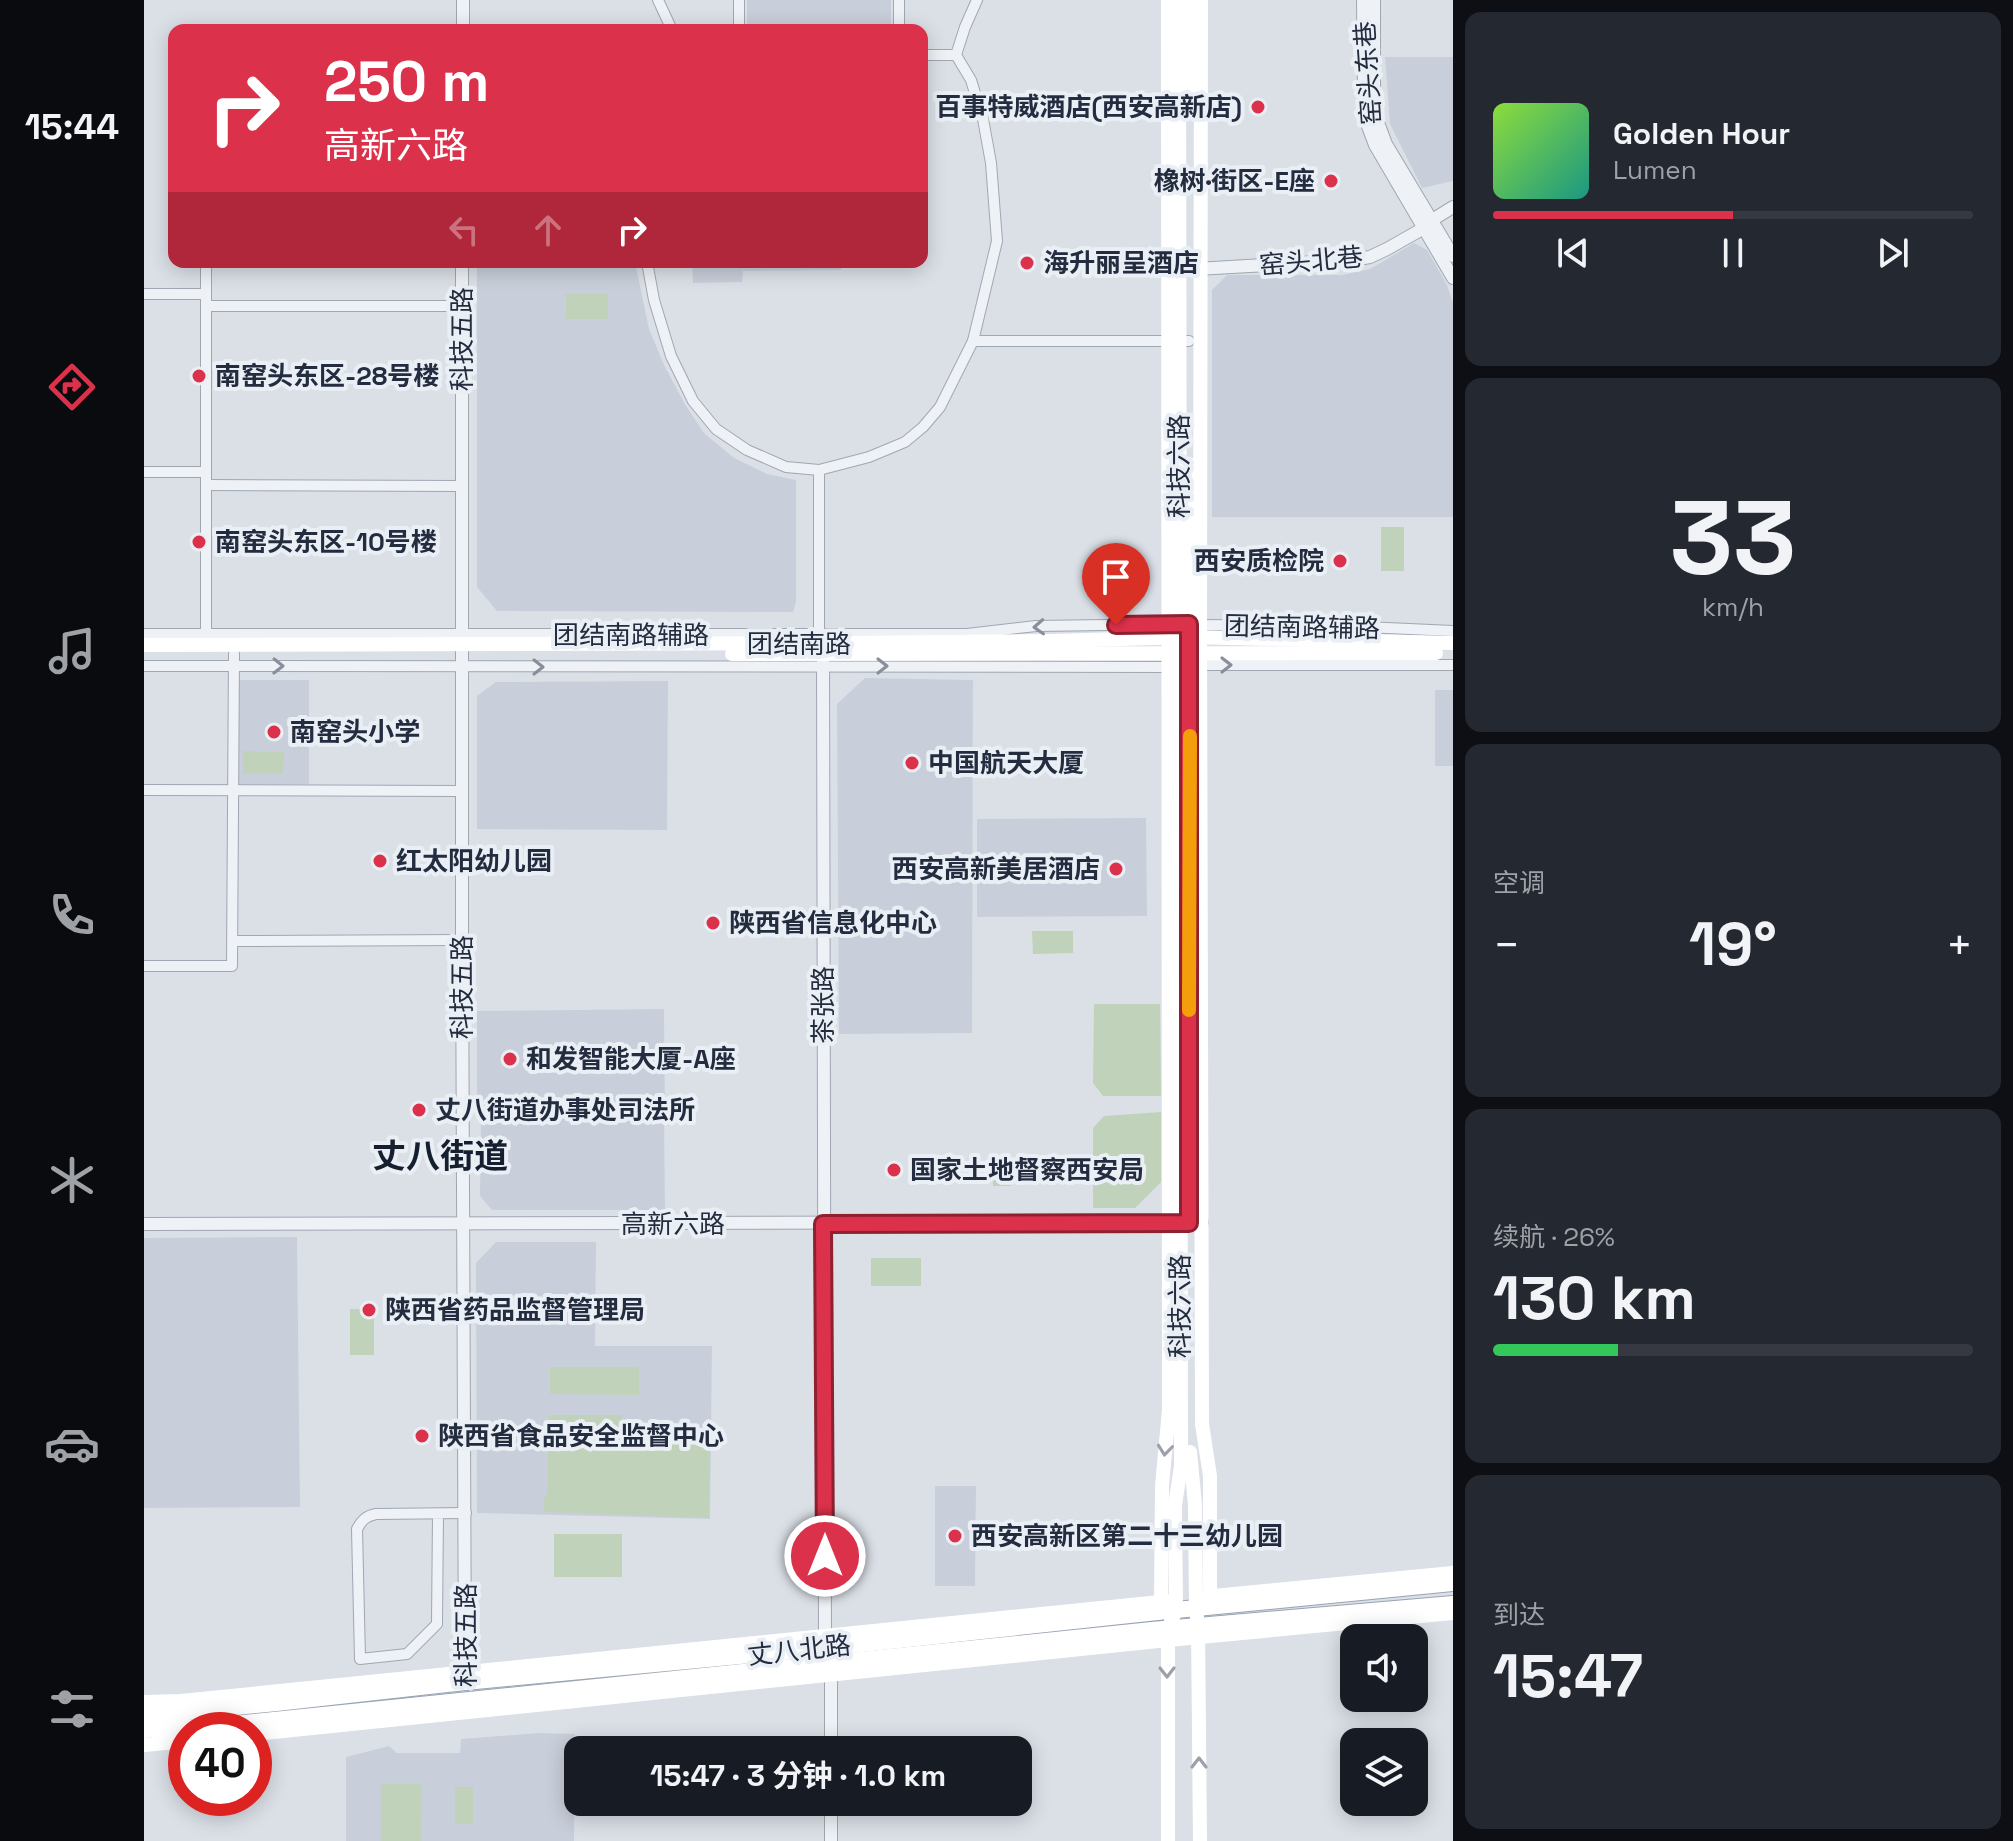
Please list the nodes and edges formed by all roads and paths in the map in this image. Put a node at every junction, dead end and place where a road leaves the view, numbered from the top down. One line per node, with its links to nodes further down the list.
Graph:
1 (463, 0): 12 (street)
2 (658, 0): 13 (street)
3 (739, 0): 14 (street)
4 (899, 0): 15 (street)
5 (977, 0): 17 (street)
6 (1168, 0): 30 (main road)
7 (1179, 0): 24 (main road, 科技六路)
8 (1189, 0): 24 (main road, 科技六路)
9 (1201, 0): 24 (main road)
10 (1363, 0): 19 (street, 窑头东巷)
11 (1374, 0): 19 (street, 窑头东巷)
12 (463, 24)
13 (669, 24)
14 (739, 24)
15 (899, 24)
16 (928, 55): 17 (street)
17 (956, 55): 29 (street)
18 (1453, 207): 19 (street, 窑头北巷)
19 (1428, 224): 20 (street); 24 (street, 窑头北巷); 25 (street)
20 (1453, 256)
21 (206, 268): 27 (street)
22 (462, 268): 28 (street, 科技五路)
23 (648, 268): 31 (street)
24 (1189, 270): 30 (main road, 科技六路); 41 (main road)
25 (1453, 278)
26 (144, 294): 27 (street)
27 (206, 300): 28 (street); 33 (street)
28 (462, 306): 35 (street, 科技五路)
29 (973, 341): 30 (street); 31 (street)
30 (1179, 341): 41 (main road, 科技六路)
31 (819, 470): 42 (street)
32 (144, 472): 33 (street)
33 (205, 472): 34 (street)
34 (206, 485): 35 (street); 38 (street)
35 (462, 486): 43 (street, 科技五路)
36 (1453, 631): 41 (street, 团结南路辅路)
37 (144, 634): 38 (street)
38 (206, 639): 40 (main road, 团结南路); 43 (main road, 团结南路)
39 (1453, 643): 41 (main road, 团结南路)
40 (144, 645)
41 (1184, 645): 42 (street, 团结南路辅路, one-way to 41); 42 (main road, 团结南路); 44 (main road, 团结南路); 47 (street, 团结南路辅路, one-way to 47); 56 (main road, 科技六路); 56 (main road)
42 (821, 649): 43 (main road, 团结南路); 43 (street, 团结南路辅路, one-way to 42); 58 (street, 茶张路)
43 (463, 650): 46 (main road, 团结南路, one-way to 43); 51 (street, 科技五路)
44 (1453, 653)
45 (144, 654): 46 (main road, 团结南路)
46 (234, 660): 48 (street); 50 (street)
47 (1453, 665)
48 (144, 666)
49 (144, 790): 50 (street)
50 (233, 790): 51 (street); 53 (street)
51 (462, 791): 52 (street, 科技五路)
52 (462, 940): 53 (street); 55 (street, 科技五路)
53 (233, 941): 54 (street)
54 (144, 966)
55 (464, 1223): 57 (street, 高新六路); 58 (street, 高新六路); 59 (street, 科技五路)
56 (1185, 1223): 58 (street, 高新六路); 63 (main road, 科技六路); 64 (main road, one-way to 64)
57 (144, 1224)
58 (823, 1224): 69 (street, 茶张路)
59 (466, 1513): 60 (street); 70 (street, 科技五路)
60 (438, 1514): 60 (street)
61 (1453, 1573): 63 (main road)
62 (1453, 1583): 63 (main road, 丈八北路)
63 (1200, 1601): 64 (main road, 丈八北路); 67 (main road, 科技六路)
64 (1171, 1604): 68 (main road); 69 (main road, 丈八北路)
65 (1453, 1604): 67 (main road, 丈八北路)
66 (1453, 1613): 67 (main road)
67 (1198, 1632): 68 (main road, 丈八北路); 82 (main road, 科技六路, one-way to 67)
68 (1168, 1634): 69 (main road, 丈八北路); 81 (main road, one-way to 81)
69 (828, 1656): 70 (main road, 丈八北路); 72 (main road, 丈八北路); 76 (street, 茶张路)
70 (465, 1677): 71 (main road); 72 (street, 科技五路); 73 (main road, 丈八北路)
71 (144, 1702)
72 (466, 1706): 74 (main road, 丈八北路); 75 (main road)
73 (144, 1714)
74 (144, 1730)
75 (272, 1732)
76 (831, 1736)
77 (168, 1743): 78 (main road)
78 (144, 1745)
79 (831, 1816): 80 (street)
80 (831, 1841)
81 (1168, 1841)
82 (1200, 1841)

